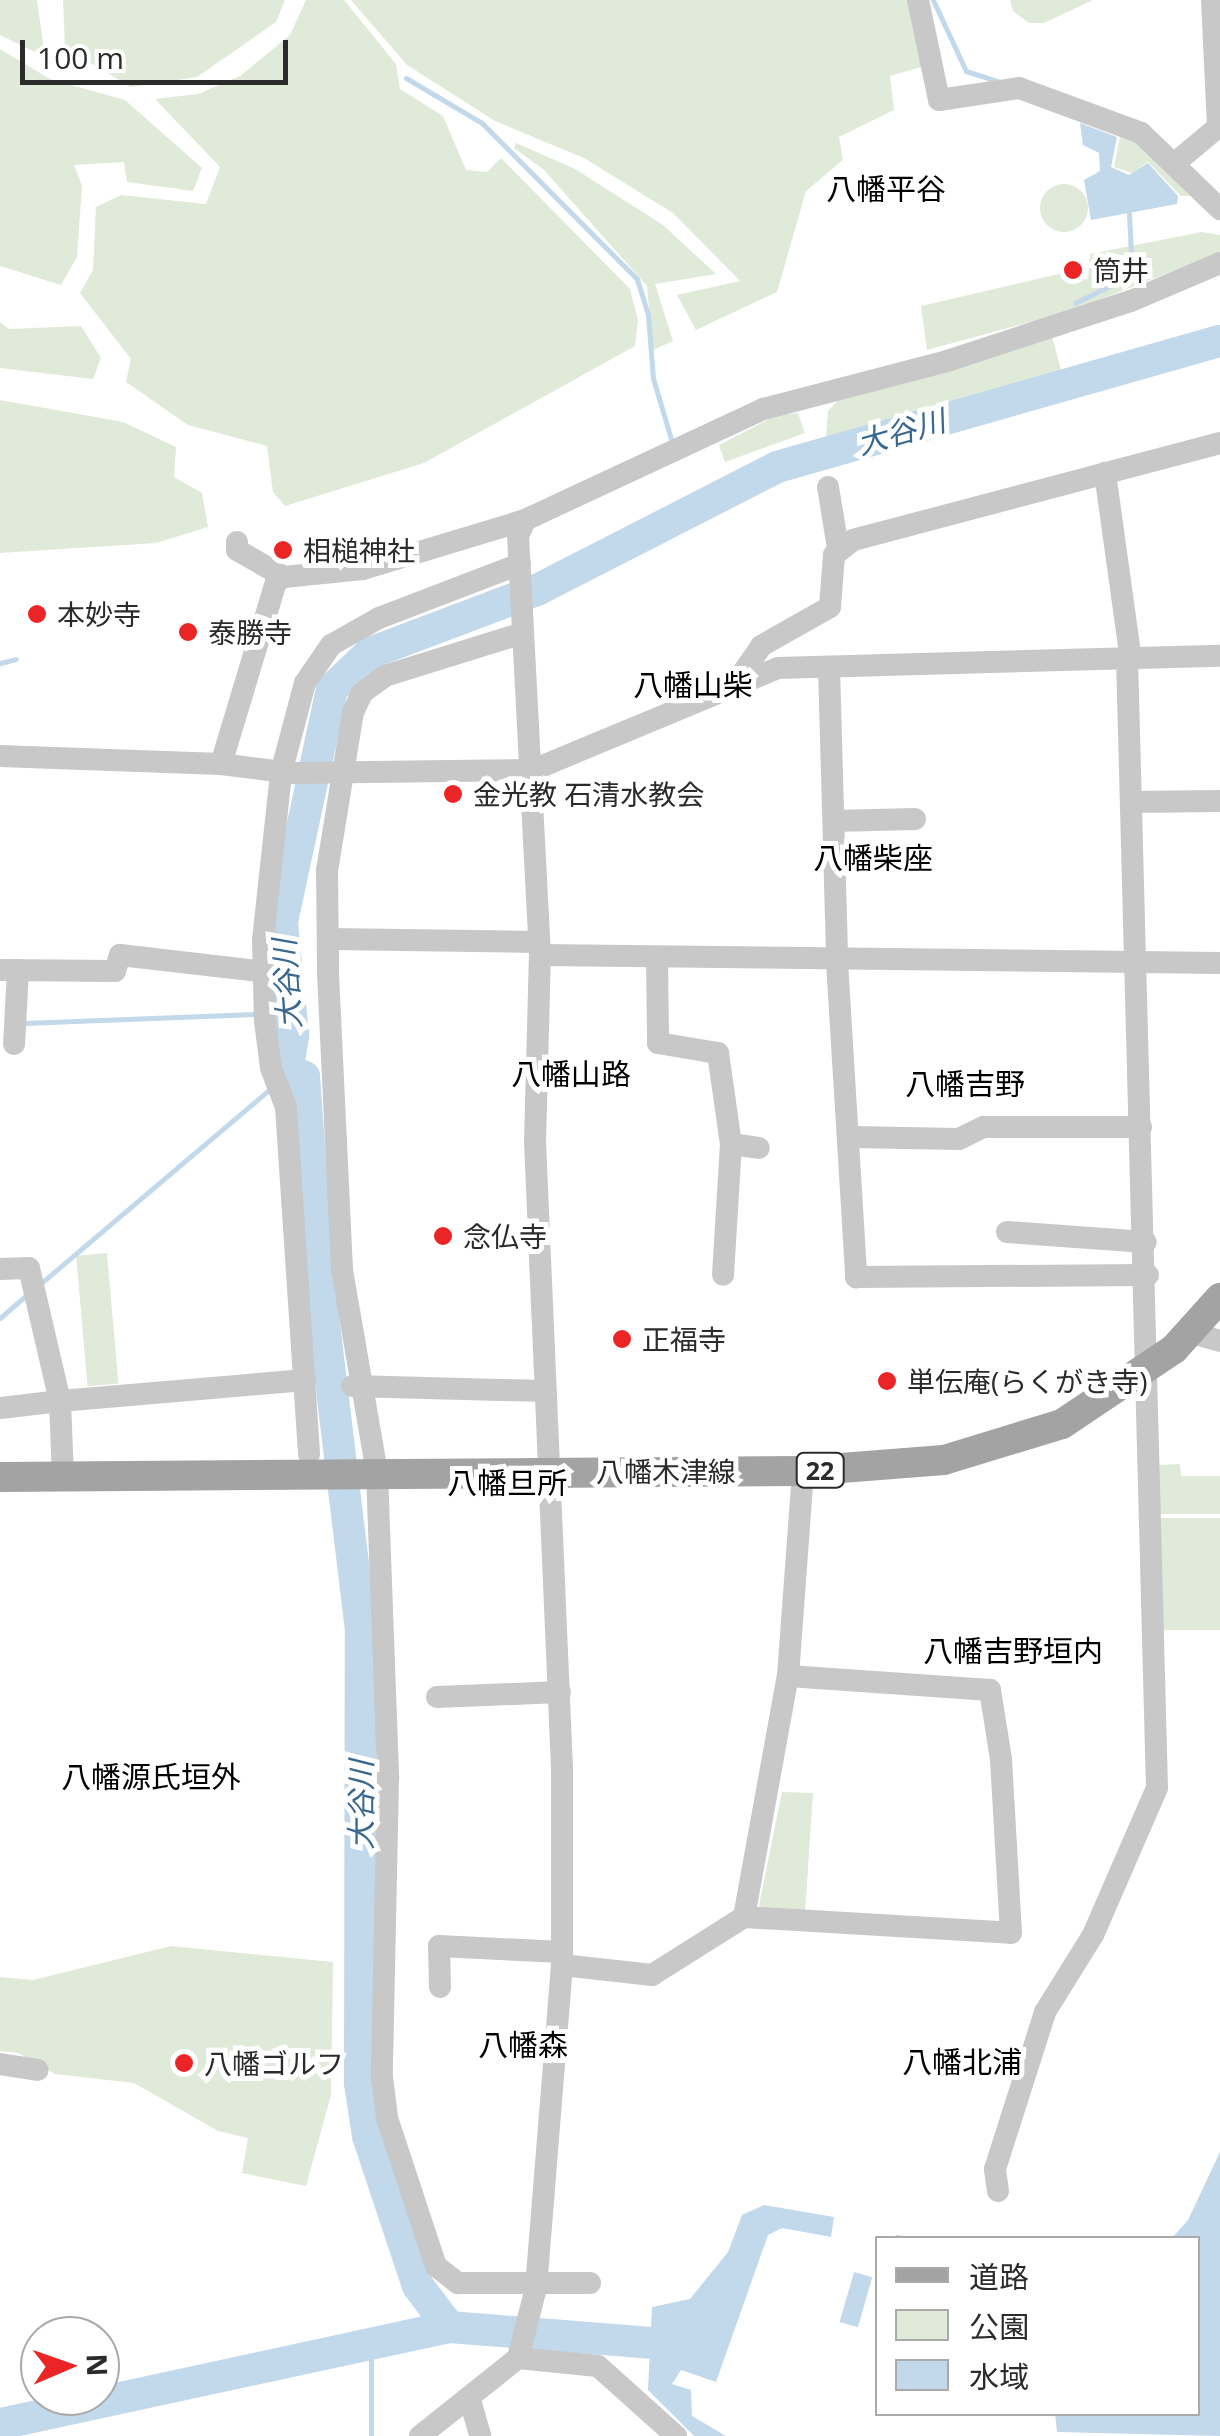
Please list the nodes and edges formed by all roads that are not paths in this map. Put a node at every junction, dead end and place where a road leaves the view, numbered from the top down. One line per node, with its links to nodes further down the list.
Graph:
1 (918, 0): 3 (street)
2 (1212, 0): 3 (street)
3 (1175, 163): 4 (street)
4 (1220, 209)
5 (1220, 264): 9 (street)
6 (1220, 444): 7 (street)
7 (1106, 473): 11 (street); 16 (street)
8 (828, 488): 11 (street)
9 (524, 520): 12 (street); 13 (street)
10 (237, 542): 13 (street)
11 (838, 548): 18 (street)
12 (520, 568): 14 (street); 23 (street)
13 (284, 576): 20 (street)
14 (523, 628): 21 (street); 22 (street)
15 (1220, 656): 16 (street)
16 (1129, 660): 17 (street); 25 (street)
17 (829, 667): 18 (street); 27 (street)
18 (739, 678): 21 (street)
19 (0, 756): 20 (street)
20 (221, 764): 23 (street)
21 (533, 770): 22 (street); 29 (street)
22 (342, 772): 23 (street); 28 (street)
23 (286, 773): 35 (street)
24 (1220, 801): 25 (street)
25 (1131, 802): 31 (street)
26 (916, 819): 27 (street)
27 (834, 821): 32 (street)
28 (331, 940): 29 (street); 50 (street)
29 (540, 948): 30 (street); 51 (street)
30 (657, 957): 32 (street); 39 (street)
31 (1132, 960): 32 (street); 33 (street); 37 (street)
32 (837, 962): 38 (street)
33 (1220, 963)
34 (9, 970): 35 (street); 36 (street)
35 (264, 984): 49 (street)
36 (14, 1030)
37 (1142, 1127): 38 (street); 42 (street)
38 (852, 1137): 45 (street)
39 (731, 1144): 40 (street); 44 (street)
40 (759, 1148)
41 (1008, 1232): 42 (street)
42 (1146, 1242): 45 (street)
43 (0, 1269): 52 (street)
44 (723, 1274)
45 (1148, 1275): 48 (street)
46 (1220, 1298): 47 (main road, 八幡木津線 / 22)
47 (1206, 1337): 48 (main road, 八幡木津線 / 22)
48 (1150, 1367): 55 (main road, 八幡木津線 / 22); 68 (street)
49 (307, 1384): 52 (street); 54 (street)
50 (356, 1388): 51 (street); 57 (street)
51 (545, 1392): 56 (street)
52 (60, 1401): 53 (street); 58 (street)
53 (0, 1408)
54 (311, 1464): 57 (main road, 八幡木津線 / 22); 58 (main road, 八幡木津線 / 22)
55 (803, 1470): 56 (main road, 八幡木津線 / 22); 60 (street)
56 (551, 1472): 57 (main road, 八幡木津線 / 22); 61 (street)
57 (372, 1473): 70 (street)
58 (62, 1476): 59 (main road, 八幡木津線 / 22)
59 (0, 1477)
60 (788, 1676): 63 (street); 63 (street)
61 (560, 1692): 62 (street); 64 (street)
62 (437, 1697)
63 (744, 1916): 64 (street)
64 (562, 1959): 65 (street); 70 (street)
65 (440, 1987)
66 (0, 2064): 67 (street)
67 (38, 2070)
68 (998, 2191)
69 (590, 2283): 70 (street)
70 (536, 2285): 71 (street)
71 (518, 2358): 72 (street); 75 (street)
72 (470, 2400): 73 (street); 74 (street)
73 (420, 2436)
74 (480, 2436)
75 (676, 2436)

